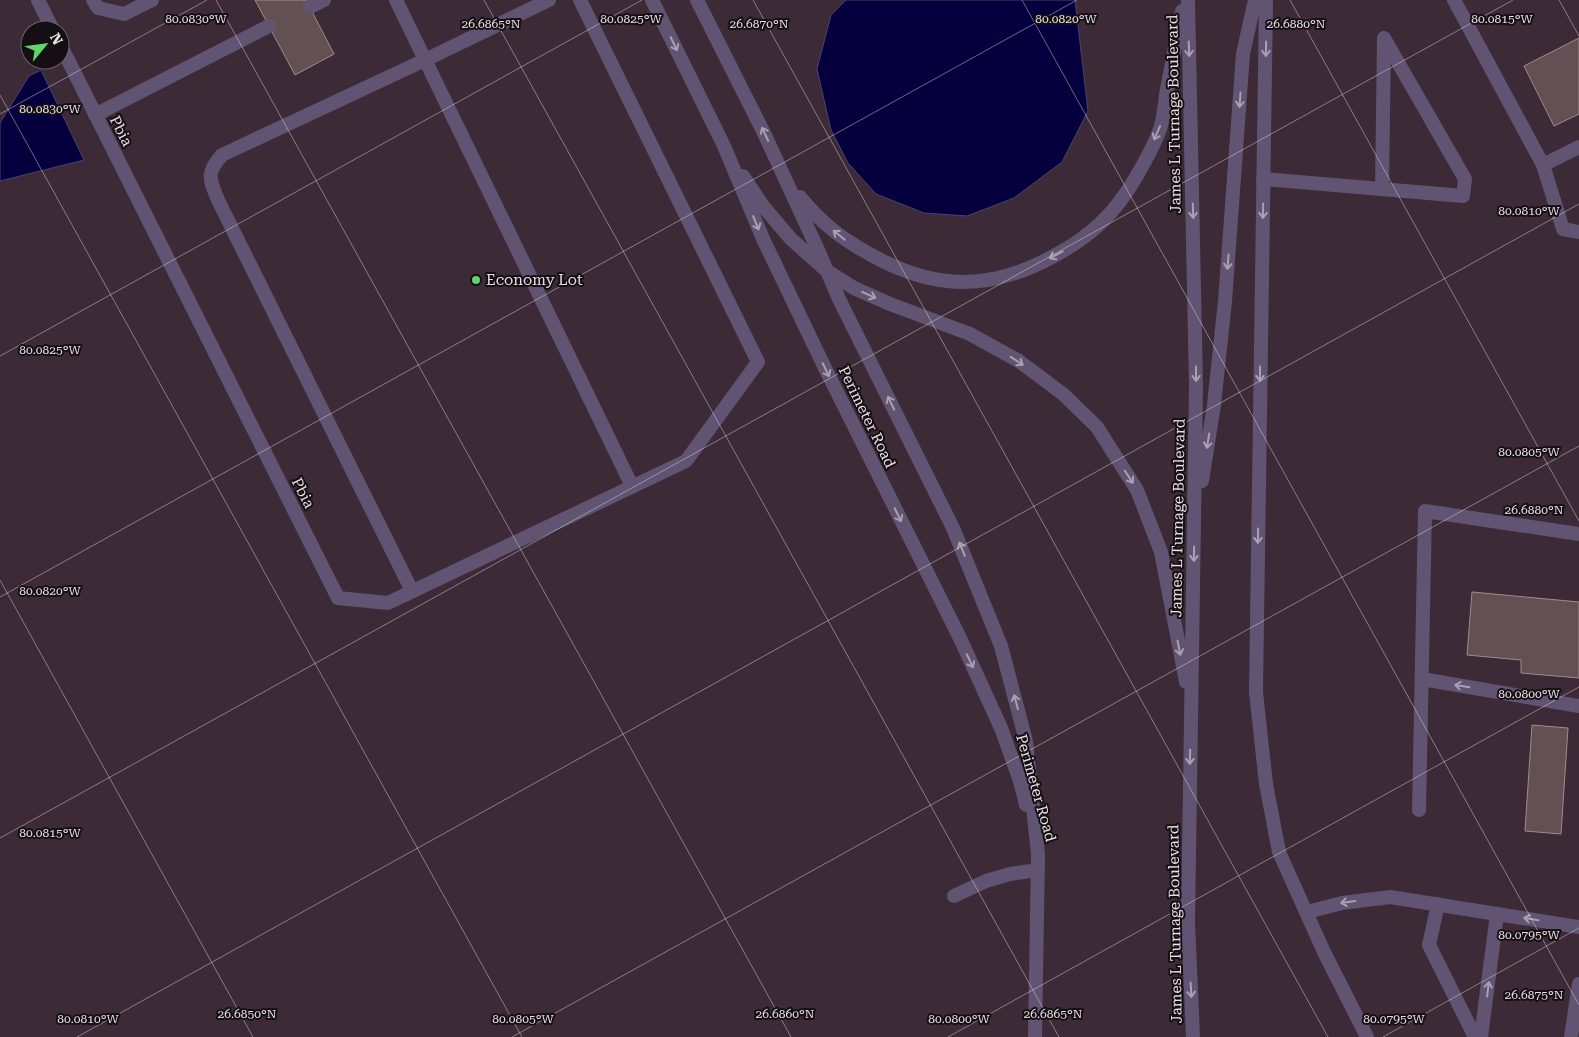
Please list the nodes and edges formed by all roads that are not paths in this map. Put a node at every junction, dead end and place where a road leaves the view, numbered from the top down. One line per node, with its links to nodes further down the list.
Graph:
1 (38, 0): 16 (street)
2 (93, 0): 3 (street)
3 (152, 0)
4 (324, 0): 15 (street)
5 (396, 0): 18 (street)
6 (549, 0): 18 (street)
7 (580, 0): 29 (street, Pbia)
8 (652, 0): 21 (street, Perimeter Road, one-way to 21)
9 (697, 0): 24 (street, Perimeter Road, one-way to 9)
10 (1184, 0): 24 (street, one-way to 24)
11 (1188, 0): 30 (street, James L Turnage Boulevard, one-way to 30)
12 (1255, 0): 30 (street, one-way to 30)
13 (1266, 0): 25 (street, one-way to 25)
14 (1454, 0): 23 (street)
15 (310, 7)
16 (48, 20)
17 (269, 26): 20 (street, Pbia)
18 (425, 60): 29 (street); 32 (street)
19 (70, 64): 20 (street, Pbia)
20 (95, 115): 32 (street, Pbia)
21 (724, 146): 28 (street); 37 (street, Perimeter Road, one-way to 37)
22 (1579, 146): 23 (street)
23 (1544, 165): 27 (street)
24 (786, 179): 28 (street, Perimeter Road)
25 (1263, 179): 26 (street); 41 (street, one-way to 41)
26 (1382, 189): 26 (street)
27 (1579, 232)
28 (827, 271): 35 (street, one-way to 35); 37 (street, Perimeter Road, one-way to 28)
29 (632, 486): 32 (street, Pbia)
30 (1195, 532): 35 (street, James L Turnage Boulevard, one-way to 35)
31 (1579, 534): 33 (street)
32 (412, 591)
33 (1422, 679): 34 (street, one-way to 33); 36 (street)
34 (1579, 706)
35 (1191, 709): 46 (street, James L Turnage Boulevard, one-way to 46)
36 (1419, 810)
37 (1038, 854): 38 (street, Perimeter Road)
38 (1038, 870): 39 (street); 45 (street, Perimeter Road)
39 (954, 896)
40 (1438, 904): 41 (street, one-way to 41); 42 (street); 48 (street)
41 (1307, 912): 47 (street)
42 (1497, 914): 43 (street, one-way to 42); 49 (street, one-way to 42)
43 (1579, 927)
44 (1579, 984): 50 (street)
45 (1035, 1037)
46 (1193, 1037)
47 (1367, 1037)
48 (1475, 1037)
49 (1481, 1037)
50 (1571, 1037)

